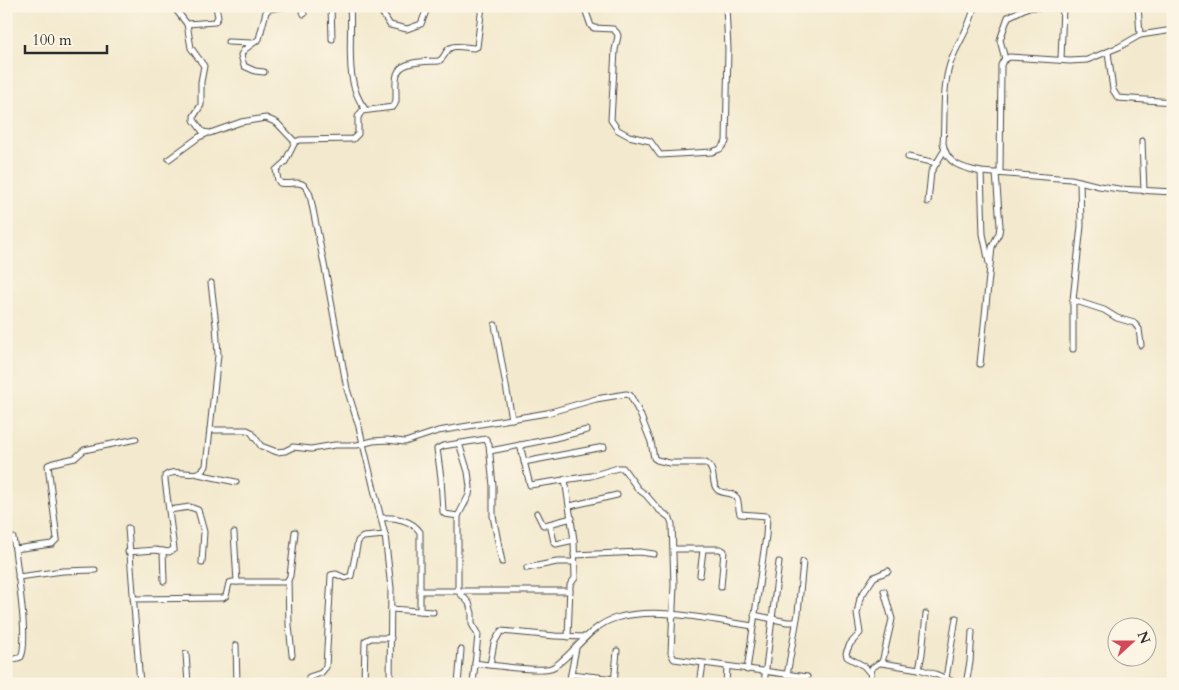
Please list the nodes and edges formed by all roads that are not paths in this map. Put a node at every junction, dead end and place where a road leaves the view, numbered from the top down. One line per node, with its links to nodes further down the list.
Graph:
1 (173, 6): 17 (street)
2 (216, 6): 17 (street)
3 (288, 6): 23 (street)
4 (301, 6): 15 (street)
5 (331, 6): 21 (street)
6 (350, 6): 29 (street)
7 (381, 6): 8 (street)
8 (428, 6)
9 (482, 6): 29 (street)
10 (584, 6): 11 (street)
11 (726, 6)
12 (974, 6): 33 (street)
13 (1138, 6): 20 (street)
14 (1063, 7): 25 (street); 26 (street)
15 (304, 14)
16 (6, 20): 19 (street)
17 (187, 24): 30 (street)
18 (1173, 30): 20 (street)
19 (6, 32)
20 (1140, 35): 24 (street)
21 (332, 39)
22 (228, 42): 23 (street)
23 (256, 43): 27 (street)
24 (1108, 52): 26 (street); 28 (street)
25 (1005, 59): 26 (street); 38 (street)
26 (1061, 60)
27 (264, 72)
28 (1173, 102)
29 (365, 109): 32 (street)
30 (206, 134): 32 (street); 35 (street)
31 (1142, 141): 40 (street)
32 (295, 142): 54 (street)
33 (944, 152): 36 (street); 37 (street)
34 (908, 157): 36 (street)
35 (169, 159)
36 (937, 163): 42 (street)
37 (981, 172): 38 (street); 43 (street)
38 (998, 173): 39 (street); 43 (street)
39 (1080, 182): 40 (street); 45 (street)
40 (1144, 191): 41 (street)
41 (1173, 192)
42 (928, 202)
43 (989, 265): 49 (street)
44 (210, 283): 51 (street)
45 (1073, 300): 47 (street); 48 (street)
46 (495, 325): 50 (street)
47 (1141, 346)
48 (1074, 349)
49 (980, 364)
50 (512, 419): 54 (street); 108 (street)
51 (210, 430): 54 (street); 60 (street)
52 (587, 430): 56 (street)
53 (136, 439): 77 (street)
54 (364, 443): 68 (street)
55 (459, 443): 58 (street); 67 (street); 67 (street)
56 (520, 445): 58 (street); 59 (street)
57 (604, 446): 59 (street)
58 (490, 451): 84 (street)
59 (524, 462): 61 (street)
60 (198, 474): 62 (street); 65 (street)
61 (565, 480): 64 (street); 78 (street)
62 (236, 482)
63 (617, 495): 64 (street)
64 (570, 506): 69 (street)
65 (169, 510): 80 (street); 88 (street)
66 (537, 513): 70 (street)
67 (458, 516): 99 (street)
68 (382, 518): 74 (street); 98 (street)
69 (572, 518): 70 (street); 76 (street)
70 (550, 524): 76 (street)
71 (128, 528): 81 (street)
72 (295, 532): 94 (street)
73 (234, 533): 96 (street)
74 (385, 535): 103 (street); 143 (street)
75 (6, 536): 77 (street)
76 (574, 540): 83 (street)
77 (15, 549): 93 (street)
78 (674, 549): 79 (street); 107 (street)
79 (703, 550): 92 (street); 97 (street)
80 (163, 551): 81 (street); 95 (street)
81 (128, 552): 102 (street)
82 (654, 554): 83 (street)
83 (574, 555): 85 (street)
84 (502, 562)
85 (574, 562): 89 (street); 100 (street)
86 (780, 562): 109 (street)
87 (803, 562): 111 (street)
88 (202, 563)
89 (526, 568)
90 (95, 570): 93 (street)
91 (888, 570): 133 (street)
92 (700, 575)
93 (18, 577): 123 (street)
94 (288, 580): 96 (street); 122 (street)
95 (164, 581)
96 (237, 582): 102 (street)
97 (721, 587)
98 (420, 591): 99 (street); 104 (street)
99 (458, 591): 100 (street); 124 (street)
100 (570, 591): 114 (street)
101 (884, 591): 125 (street)
102 (133, 599): 140 (street)
103 (391, 609): 104 (street); 116 (street)
104 (420, 611): 105 (street)
105 (433, 612)
106 (926, 614): 130 (street)
107 (673, 615): 112 (street); 115 (street); 126 (street)
108 (754, 615): 109 (street); 112 (street)
109 (773, 618): 111 (street); 132 (street)
110 (956, 618): 137 (street)
111 (796, 622): 135 (street)
112 (752, 626): 129 (street)
113 (972, 632): 154 (street)
114 (568, 637): 115 (street); 127 (street)
115 (586, 637): 118 (street)
116 (391, 638): 144 (street); 145 (street)
117 (236, 645): 142 (street)
118 (576, 648): 127 (street); 134 (street)
119 (461, 650): 146 (street)
120 (617, 651): 138 (street)
121 (186, 654): 141 (street)
122 (292, 655)
123 (6, 662)
124 (475, 663): 127 (street); 147 (street)
125 (882, 663): 130 (street); 133 (street)
126 (703, 664): 128 (street); 149 (street)
127 (490, 665)
128 (727, 667): 129 (street); 150 (street)
129 (747, 670): 132 (street)
130 (919, 670): 137 (street)
131 (6, 671): 139 (street)
132 (765, 672): 135 (street); 151 (street)
133 (870, 673): 152 (street)
134 (571, 674): 138 (street); 148 (street)
135 (787, 675): 136 (street)
136 (807, 677)
137 (946, 678): 153 (street)
138 (614, 681)
139 (8, 684)
140 (140, 684)
141 (188, 684)
142 (237, 684)
143 (307, 684)
144 (364, 684)
145 (390, 684)
146 (458, 684)
147 (473, 684)
148 (570, 684)
149 (700, 684)
150 (726, 684)
151 (764, 684)
152 (869, 684)
153 (959, 684)
154 (966, 684)

